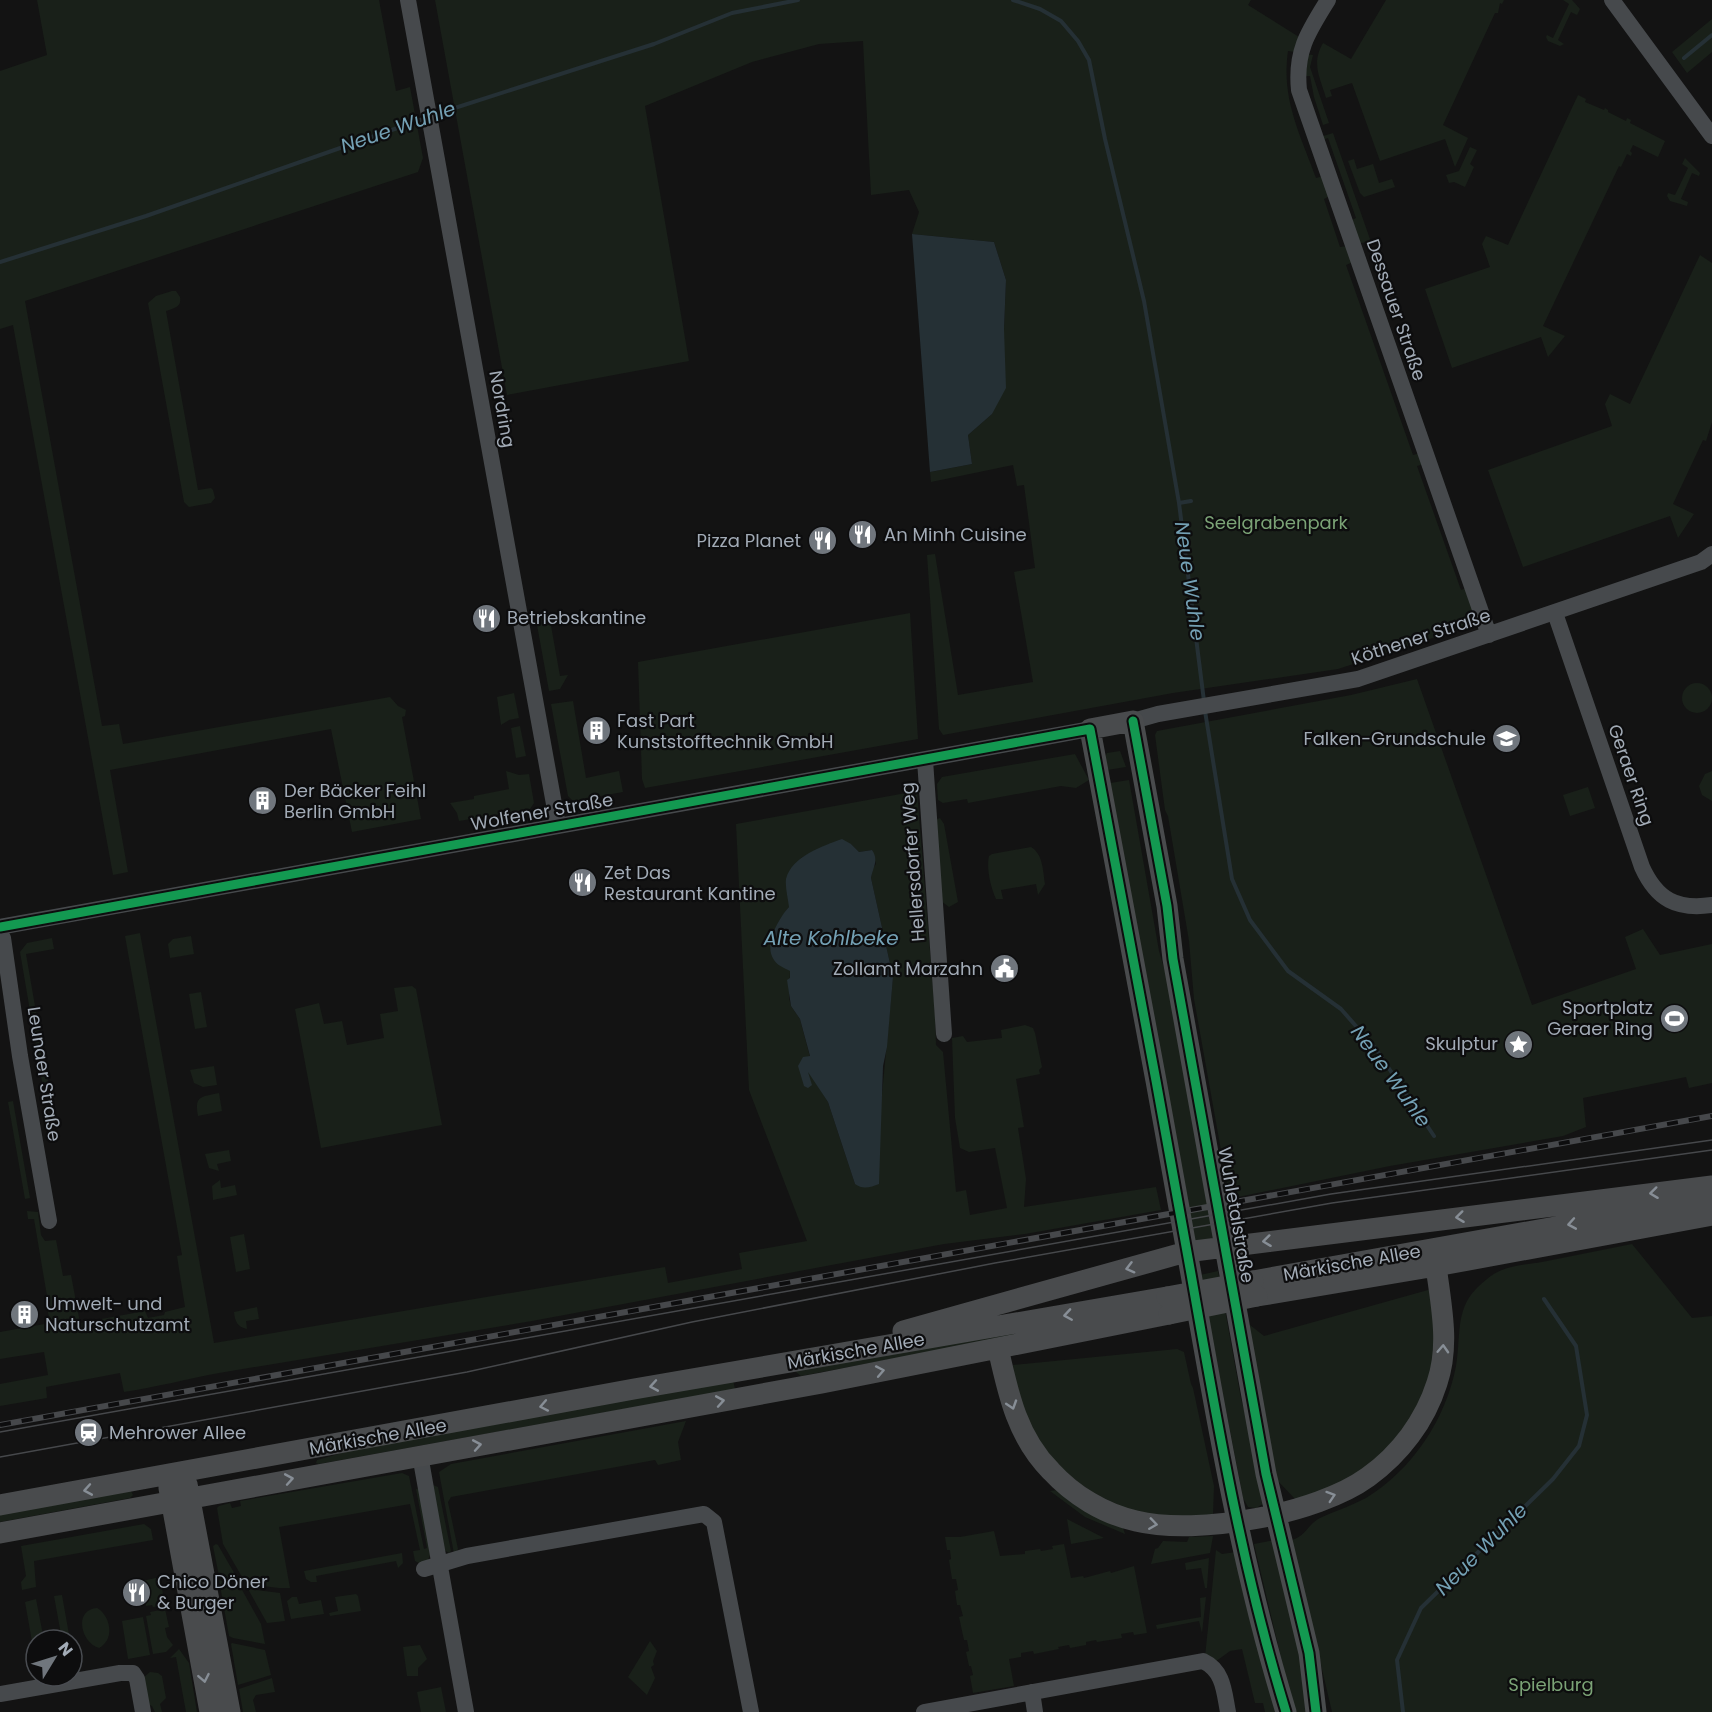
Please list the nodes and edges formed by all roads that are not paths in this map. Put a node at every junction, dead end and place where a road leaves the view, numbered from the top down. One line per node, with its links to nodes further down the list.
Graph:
1 (408, 0): 11 (street, Nordring)
2 (1328, 0): 7 (street, Dessauer Straße)
3 (1612, 0): 4 (street)
4 (1712, 136)
5 (1712, 554): 6 (street, Köthener Straße)
6 (1555, 613): 7 (street, Köthener Straße); 12 (street, Geraer Ring)
7 (1489, 635): 8 (street, Köthener Straße)
8 (1132, 721): 9 (main road); 20 (main road, Wuhletalstraße)
9 (1090, 729): 10 (street, Wolfener Straße); 21 (main road)
10 (925, 760): 11 (street, Wolfener Straße); 15 (street, Hellersdorfer Weg)
11 (558, 826): 13 (street, Wolfener Straße)
12 (1712, 905)
13 (0, 927)
14 (0, 933): 19 (street, Leunaer Straße)
15 (944, 1034)
16 (1712, 1186): 20 (main road, one-way to 20)
17 (1712, 1199): 23 (main road, Märkische Allee, one-way to 23)
18 (1712, 1215): 22 (main road, Märkische Allee)
19 (49, 1221)
20 (1224, 1246): 21 (main road, Wuhletalstraße); 33 (main road, Wuhletalstraße)
21 (1186, 1252): 26 (main road, Wuhletalstraße, one-way to 26); 34 (main road)
22 (1437, 1274): 23 (main road, Märkische Allee); 33 (main road, one-way to 22)
23 (1255, 1288): 24 (main road, Märkische Allee, bridge)
24 (1168, 1306): 25 (main road, Märkische Allee); 26 (main road, Märkische Allee, one-way to 26)
25 (998, 1348): 27 (main road, Märkische Allee, one-way to 25); 34 (main road, one-way to 34)
26 (787, 1363): 28 (main road, Märkische Allee, one-way to 28)
27 (420, 1455): 30 (main road, Märkische Allee, one-way to 27); 36 (street, Märkische Allee)
28 (176, 1474): 29 (main road, Märkische Allee); 30 (main road)
29 (134, 1481): 31 (main road, Märkische Allee, one-way to 31); 32 (main road)
30 (181, 1500): 32 (main road, Märkische Allee); 40 (main road, one-way to 40); 41 (main road)
31 (0, 1505)
32 (138, 1508): 35 (main road, Märkische Allee)
33 (1275, 1514): 34 (main road); 48 (main road, Wuhletalstraße)
34 (1236, 1521): 47 (main road)
35 (0, 1533)
36 (432, 1566): 42 (street, Märkische Allee); 43 (street)
37 (1032, 1692): 44 (street); 45 (street); 46 (street)
38 (0, 1694): 39 (street)
39 (143, 1712)
40 (210, 1712)
41 (230, 1712)
42 (466, 1712)
43 (752, 1712)
44 (924, 1712)
45 (1035, 1712)
46 (1228, 1712)
47 (1286, 1712)
48 (1316, 1712)

